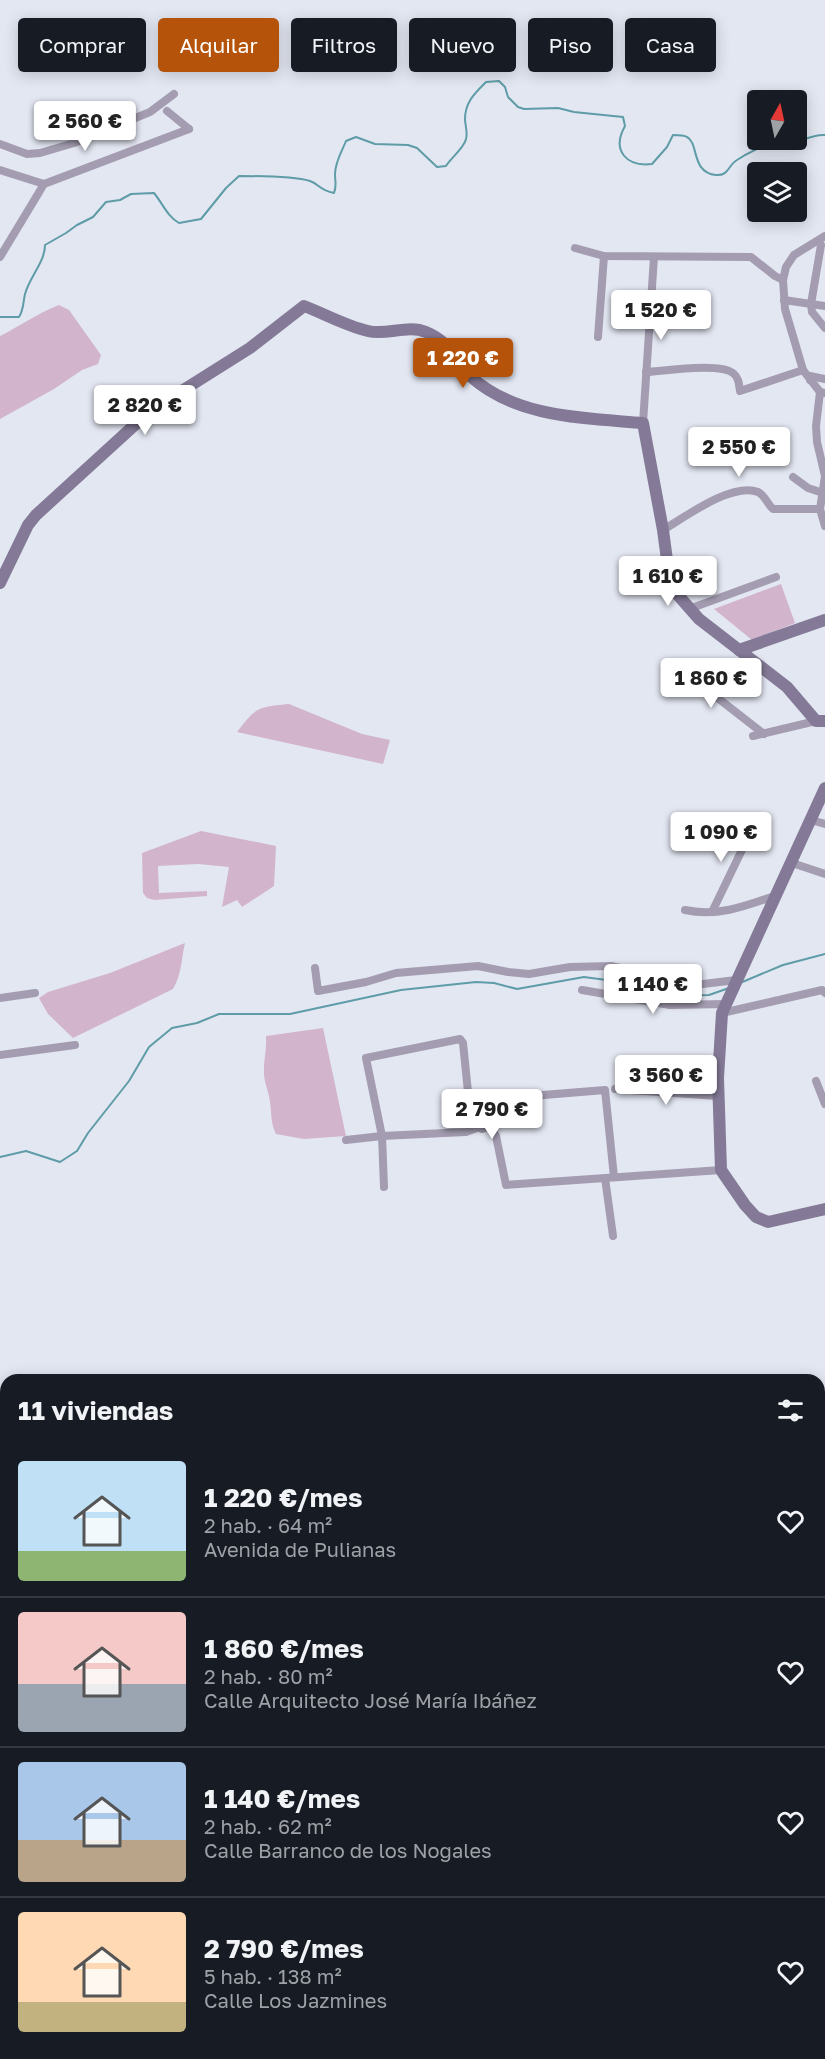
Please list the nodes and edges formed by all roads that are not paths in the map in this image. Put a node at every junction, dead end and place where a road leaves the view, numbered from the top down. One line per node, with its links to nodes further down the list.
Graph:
1 (174, 94): 3 (street)
2 (167, 111): 5 (street)
3 (0, 144)
4 (0, 170): 5 (street)
5 (44, 184): 10 (street)
6 (825, 236): 12 (street)
7 (821, 245): 14 (street)
8 (575, 248): 9 (street)
9 (604, 256): 11 (street); 17 (street)
10 (0, 257)
11 (654, 257): 12 (street); 19 (street)
12 (783, 280): 13 (street)
13 (784, 300): 14 (street); 18 (street)
14 (811, 304): 15 (street); 16 (street)
15 (825, 306)
16 (825, 328)
17 (598, 337)
18 (803, 370): 19 (street); 20 (street)
19 (646, 372): 23 (street)
20 (810, 378): 21 (street); 22 (street)
21 (825, 378)
22 (822, 394): 24 (street)
23 (643, 423): 29 (street); 31 (street)
24 (820, 426): 26 (street)
25 (794, 477): 26 (street)
26 (823, 493): 27 (street)
27 (820, 509): 28 (street); 29 (street)
28 (825, 526)
29 (663, 530): 32 (street)
30 (776, 577): 32 (street)
31 (0, 584)
32 (689, 609): 34 (street)
33 (825, 620): 34 (street)
34 (740, 650): 36 (street)
35 (674, 664): 37 (street)
36 (821, 721): 37 (street)
37 (764, 734): 38 (street)
38 (753, 736)
39 (825, 788): 40 (street)
40 (811, 820): 41 (street); 43 (street)
41 (825, 824)
42 (754, 825): 47 (street)
43 (792, 863): 44 (street); 45 (street)
44 (825, 874)
45 (777, 895): 47 (street); 49 (street)
46 (685, 910): 47 (street)
47 (712, 912)
48 (315, 968): 49 (street)
49 (736, 980): 54 (street)
50 (582, 990): 54 (street)
51 (824, 991): 54 (street)
52 (35, 993): 53 (street)
53 (0, 998)
54 (725, 1008): 59 (street)
55 (75, 1045): 56 (street)
56 (0, 1055)
57 (816, 1081): 61 (street)
58 (615, 1089): 59 (street)
59 (718, 1096): 67 (street)
60 (487, 1103): 62 (street); 63 (street); 68 (street)
61 (825, 1104)
62 (475, 1105): 64 (street); 65 (street)
63 (490, 1126): 64 (street); 68 (street)
64 (477, 1128): 65 (street)
65 (382, 1136): 66 (street); 69 (street)
66 (346, 1140)
67 (721, 1170): 68 (street); 70 (street)
68 (610, 1178): 71 (street)
69 (384, 1187)
70 (825, 1209)
71 (613, 1236)

